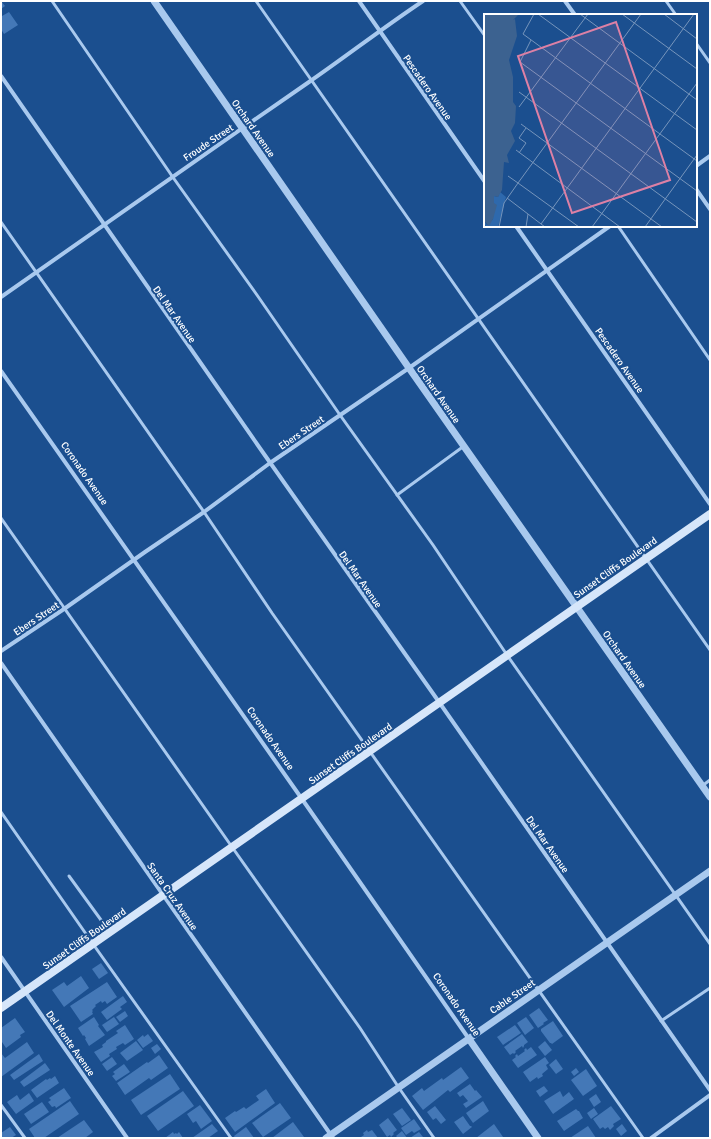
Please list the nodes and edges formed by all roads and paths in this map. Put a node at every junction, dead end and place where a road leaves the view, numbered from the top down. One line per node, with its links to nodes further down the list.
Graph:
1 (52, 1): 20 (lane)
2 (154, 1): 17 (street, Orchard Avenue)
3 (256, 1): 16 (lane)
4 (359, 1): 11 (street, Pescadero Avenue)
5 (423, 1): 11 (street, Froude Street)
6 (460, 1): 12 (lane)
7 (565, 1): 9 (street)
8 (666, 1): 10 (lane)
9 (574, 14)
10 (675, 14)
11 (380, 31): 16 (street, Froude Street); 21 (street, Pescadero Avenue)
12 (484, 35)
13 (697, 44): 14 (lane)
14 (710, 63)
15 (1, 76): 25 (street, Del Mar Avenue)
16 (311, 80): 17 (street, Froude Street); 32 (lane)
17 (242, 128): 20 (street, Froude Street); 34 (street, Orchard Avenue)
18 (710, 156): 19 (street)
19 (697, 165)
20 (172, 176): 25 (street, Froude Street); 36 (lane)
21 (484, 181)
22 (697, 190): 23 (street)
23 (710, 209)
24 (1, 222): 30 (lane)
25 (103, 224): 30 (street, Froude Street); 38 (street, Del Mar Avenue)
26 (517, 227): 29 (street, Pescadero Avenue)
27 (609, 227): 29 (street, Ebers Street)
28 (619, 227): 33 (lane)
29 (548, 271): 32 (street, Ebers Street); 40 (street, Pescadero Avenue)
30 (36, 272): 31 (street, Froude Street); 41 (lane)
31 (1, 297)
32 (479, 319): 34 (street, Ebers Street); 44 (lane)
33 (710, 360)
34 (409, 368): 36 (street, Ebers Street); 37 (street, Orchard Avenue)
35 (1, 371): 45 (street, Coronado Avenue)
36 (340, 416): 38 (street, Ebers Street); 39 (lane)
37 (464, 446): 39 (lane); 46 (street, Orchard Avenue)
38 (270, 463): 41 (street, Ebers Street); 52 (street, Del Mar Avenue)
39 (397, 495): 50 (lane)
40 (710, 504)
41 (204, 512): 45 (street, Ebers Street); 53 (lane)
42 (710, 514): 44 (main road, Sunset Cliffs Boulevard)
43 (1, 518): 47 (lane)
44 (646, 558): 46 (main road, Sunset Cliffs Boulevard); 48 (lane)
45 (134, 560): 47 (street, Ebers Street); 57 (street, Coronado Avenue)
46 (576, 607): 50 (main road, Sunset Cliffs Boulevard); 55 (street, Orchard Avenue)
47 (64, 609): 49 (street, Ebers Street); 59 (lane)
48 (710, 650)
49 (1, 651)
50 (507, 655): 52 (main road, Sunset Cliffs Boulevard); 62 (lane)
51 (1, 663): 63 (street, Santa Cruz Avenue)
52 (439, 702): 53 (main road, Sunset Cliffs Boulevard); 66 (street, Del Mar Avenue)
53 (370, 751): 57 (main road, Sunset Cliffs Boulevard); 71 (lane)
54 (710, 780): 55 (lane)
55 (702, 786): 56 (street, Orchard Avenue)
56 (710, 797)
57 (301, 798): 59 (main road, Sunset Cliffs Boulevard); 74 (street, Coronado Avenue)
58 (1, 812): 65 (lane)
59 (232, 847): 63 (main road, Sunset Cliffs Boulevard); 75 (lane)
60 (710, 871): 62 (street, Cable Street)
61 (69, 876): 64 (lane)
62 (676, 894): 66 (street, Cable Street); 67 (lane)
63 (163, 895): 64 (main road, Sunset Cliffs Boulevard); 79 (street, Santa Cruz Avenue)
64 (110, 932): 65 (main road, Sunset Cliffs Boulevard)
65 (93, 944): 70 (main road, Sunset Cliffs Boulevard); 82 (lane)
66 (607, 944): 71 (street, Cable Street); 73 (street, Del Mar Avenue)
67 (710, 944)
68 (1, 957): 70 (street, Del Monte Avenue)
69 (710, 988): 73 (lane)
70 (25, 991): 72 (main road, Sunset Cliffs Boulevard); 81 (street, Del Monte Avenue)
71 (538, 991): 74 (street, Cable Street); 85 (lane)
72 (1, 1008)
73 (661, 1021): 76 (street, Del Mar Avenue)
74 (469, 1039): 75 (street, Cable Street); 84 (street, Coronado Avenue)
75 (399, 1088): 79 (street, Cable Street); 83 (lane)
76 (710, 1090)
77 (710, 1095): 86 (street)
78 (1, 1105): 80 (lane)
79 (330, 1137)
80 (25, 1138)
81 (127, 1138)
82 (231, 1138)
83 (434, 1138)
84 (538, 1138)
85 (642, 1138)
86 (651, 1138)

